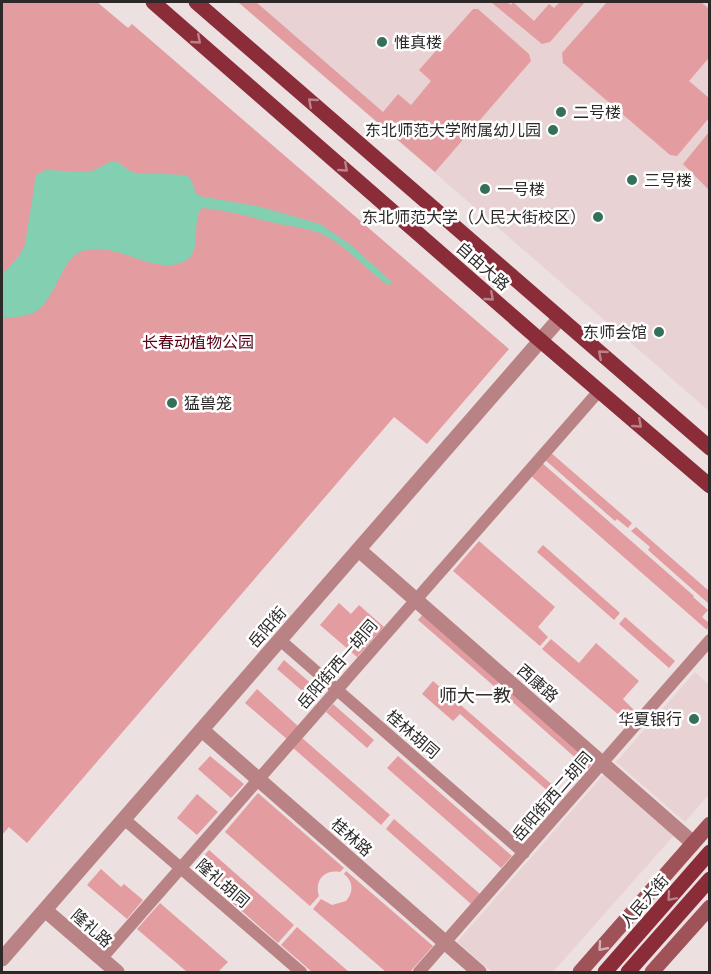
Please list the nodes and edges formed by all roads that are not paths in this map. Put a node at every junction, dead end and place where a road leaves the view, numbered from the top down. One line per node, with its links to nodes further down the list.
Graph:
1 (153, 2): 4 (main road, 自由大路, one-way to 4)
2 (196, 2): 3 (main road, 自由大路, one-way to 2)
3 (560, 318): 4 (street, 岳阳街); 6 (main road, 自由大路, one-way to 3)
4 (541, 341): 5 (main road, 自由大路); 8 (street, 岳阳街)
5 (599, 391): 7 (main road, 自由大路, one-way to 7); 9 (street, 岳阳街西一胡同)
6 (710, 448)
7 (710, 486)
8 (359, 550): 9 (street, 西康路); 10 (street, 岳阳街)
9 (416, 600): 12 (street, 岳阳街西一胡同); 14 (street, 西康路)
10 (280, 640): 12 (street, 桂林胡同); 13 (street, 岳阳街)
11 (710, 640): 14 (street, 岳阳街西二胡同)
12 (336, 690): 15 (street, 岳阳街西一胡同); 20 (street, 桂林胡同)
13 (202, 730): 15 (street, 桂林路); 16 (street, 岳阳街)
14 (602, 763): 18 (street, 西康路); 20 (street, 岳阳街西二胡同)
15 (258, 779): 21 (street, 岳阳街西一胡同); 25 (street, 桂林路)
16 (124, 819): 21 (street, 隆礼胡同); 24 (street, 岳阳街)
17 (710, 824): 18 (main road)
18 (693, 843): 32 (main road, one-way to 32)
19 (710, 852): 33 (main road, 人民大街, one-way to 33)
20 (524, 853): 25 (street, 岳阳街西二胡同)
21 (180, 868): 27 (street, 岳阳街西一胡同); 29 (street, 隆礼胡同)
22 (710, 879): 34 (main road)
23 (710, 907): 35 (main road)
24 (45, 910): 26 (street, 岳阳街); 27 (street, 隆礼路)
25 (445, 943): 30 (street, 岳阳街西二胡同); 31 (street, 桂林路)
26 (2, 959)
27 (101, 959): 28 (street, 隆礼路)
28 (117, 972)
29 (301, 972)
30 (419, 972)
31 (479, 972)
32 (580, 972)
33 (605, 972)
34 (628, 972)
35 (652, 972)

